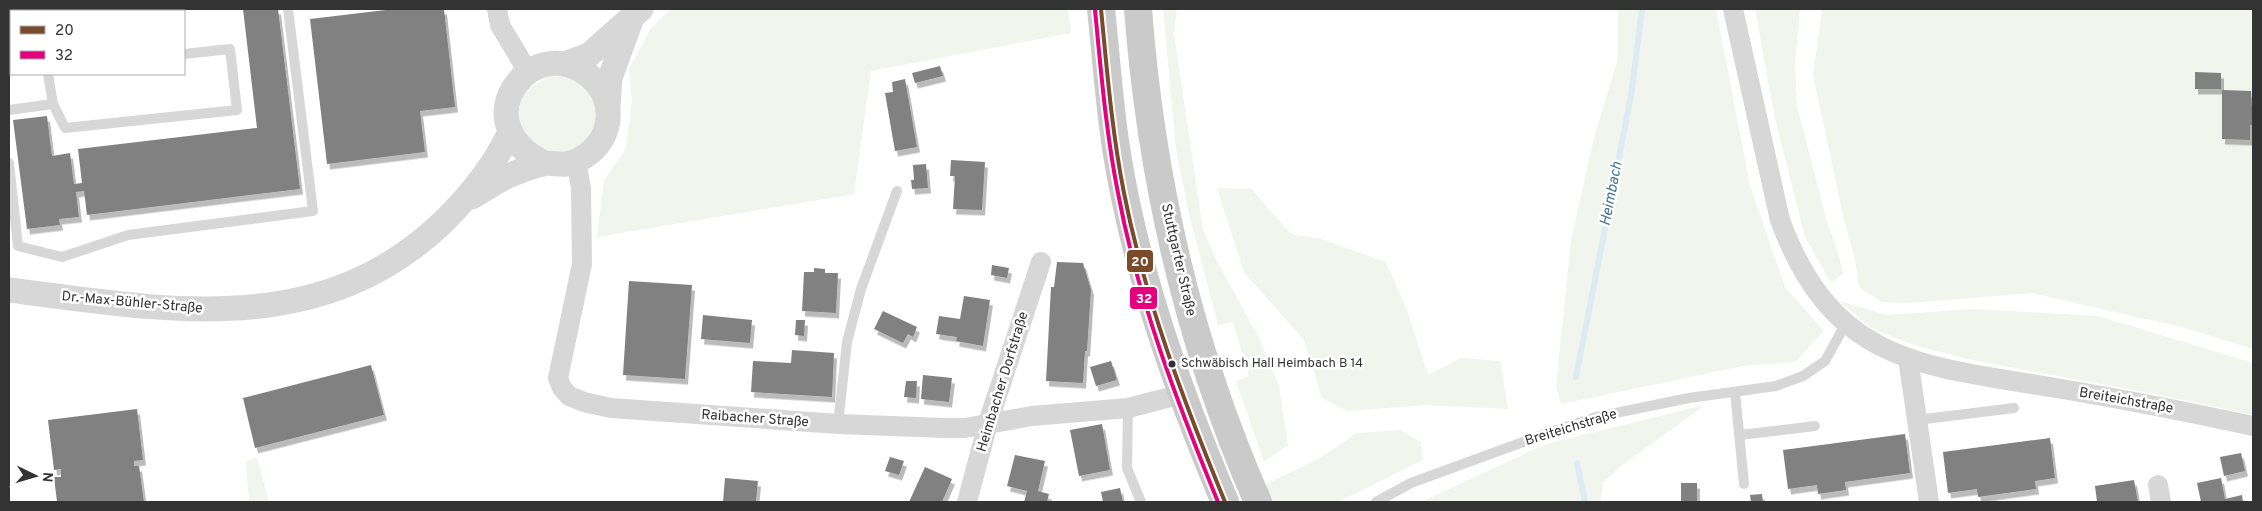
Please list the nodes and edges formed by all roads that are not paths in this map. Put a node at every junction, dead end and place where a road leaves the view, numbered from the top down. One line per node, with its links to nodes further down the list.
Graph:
1 (288, 9): 16 (lane)
2 (497, 9): 9 (street)
3 (1101, 9): 25 (main road)
4 (1138, 9): 38 (main road, Stuttgarter Straße)
5 (1733, 9): 22 (street, Breiteichstraße)
6 (636, 13): 8 (street); 12 (street)
7 (185, 54): 11 (lane)
8 (567, 63): 9 (street); 12 (street)
9 (528, 72): 14 (street)
10 (48, 75): 11 (lane)
11 (53, 104): 13 (lane)
12 (608, 105): 15 (street)
13 (9, 110)
14 (510, 132): 17 (street); 19 (street, Dr.-Max-Bühler-Straße)
15 (576, 161): 17 (street); 30 (street, Raibacher Straße)
16 (9, 163)
17 (545, 163): 19 (street, Dr.-Max-Bühler-Straße)
18 (897, 191): 30 (lane)
19 (465, 201): 21 (street, Dr.-Max-Bühler-Straße)
20 (1041, 262): 29 (street, Heimbacher Dorfstraße)
21 (9, 290)
22 (1846, 323): 23 (street, Breiteichstraße); 24 (lane, Breiteichstraße)
23 (1908, 358): 28 (street); 32 (street, Breiteichstraße)
24 (1735, 392): 33 (lane); 39 (lane, Breiteichstraße)
25 (1182, 394): 26 (street, Raibacher Straße); 37 (main road)
26 (1128, 408): 29 (street, Raibacher Straße); 36 (lane)
27 (2014, 408): 28 (lane)
28 (1917, 420): 40 (street)
29 (988, 423): 30 (street, Raibacher Straße); 35 (street, Heimbacher Dorfstraße)
30 (838, 424)
31 (1815, 426): 33 (lane)
32 (2253, 426)
33 (1740, 435): 34 (lane)
34 (1744, 484)
35 (967, 502)
36 (1140, 502)
37 (1224, 502)
38 (1258, 502)
39 (1376, 502)
40 (1929, 502)

